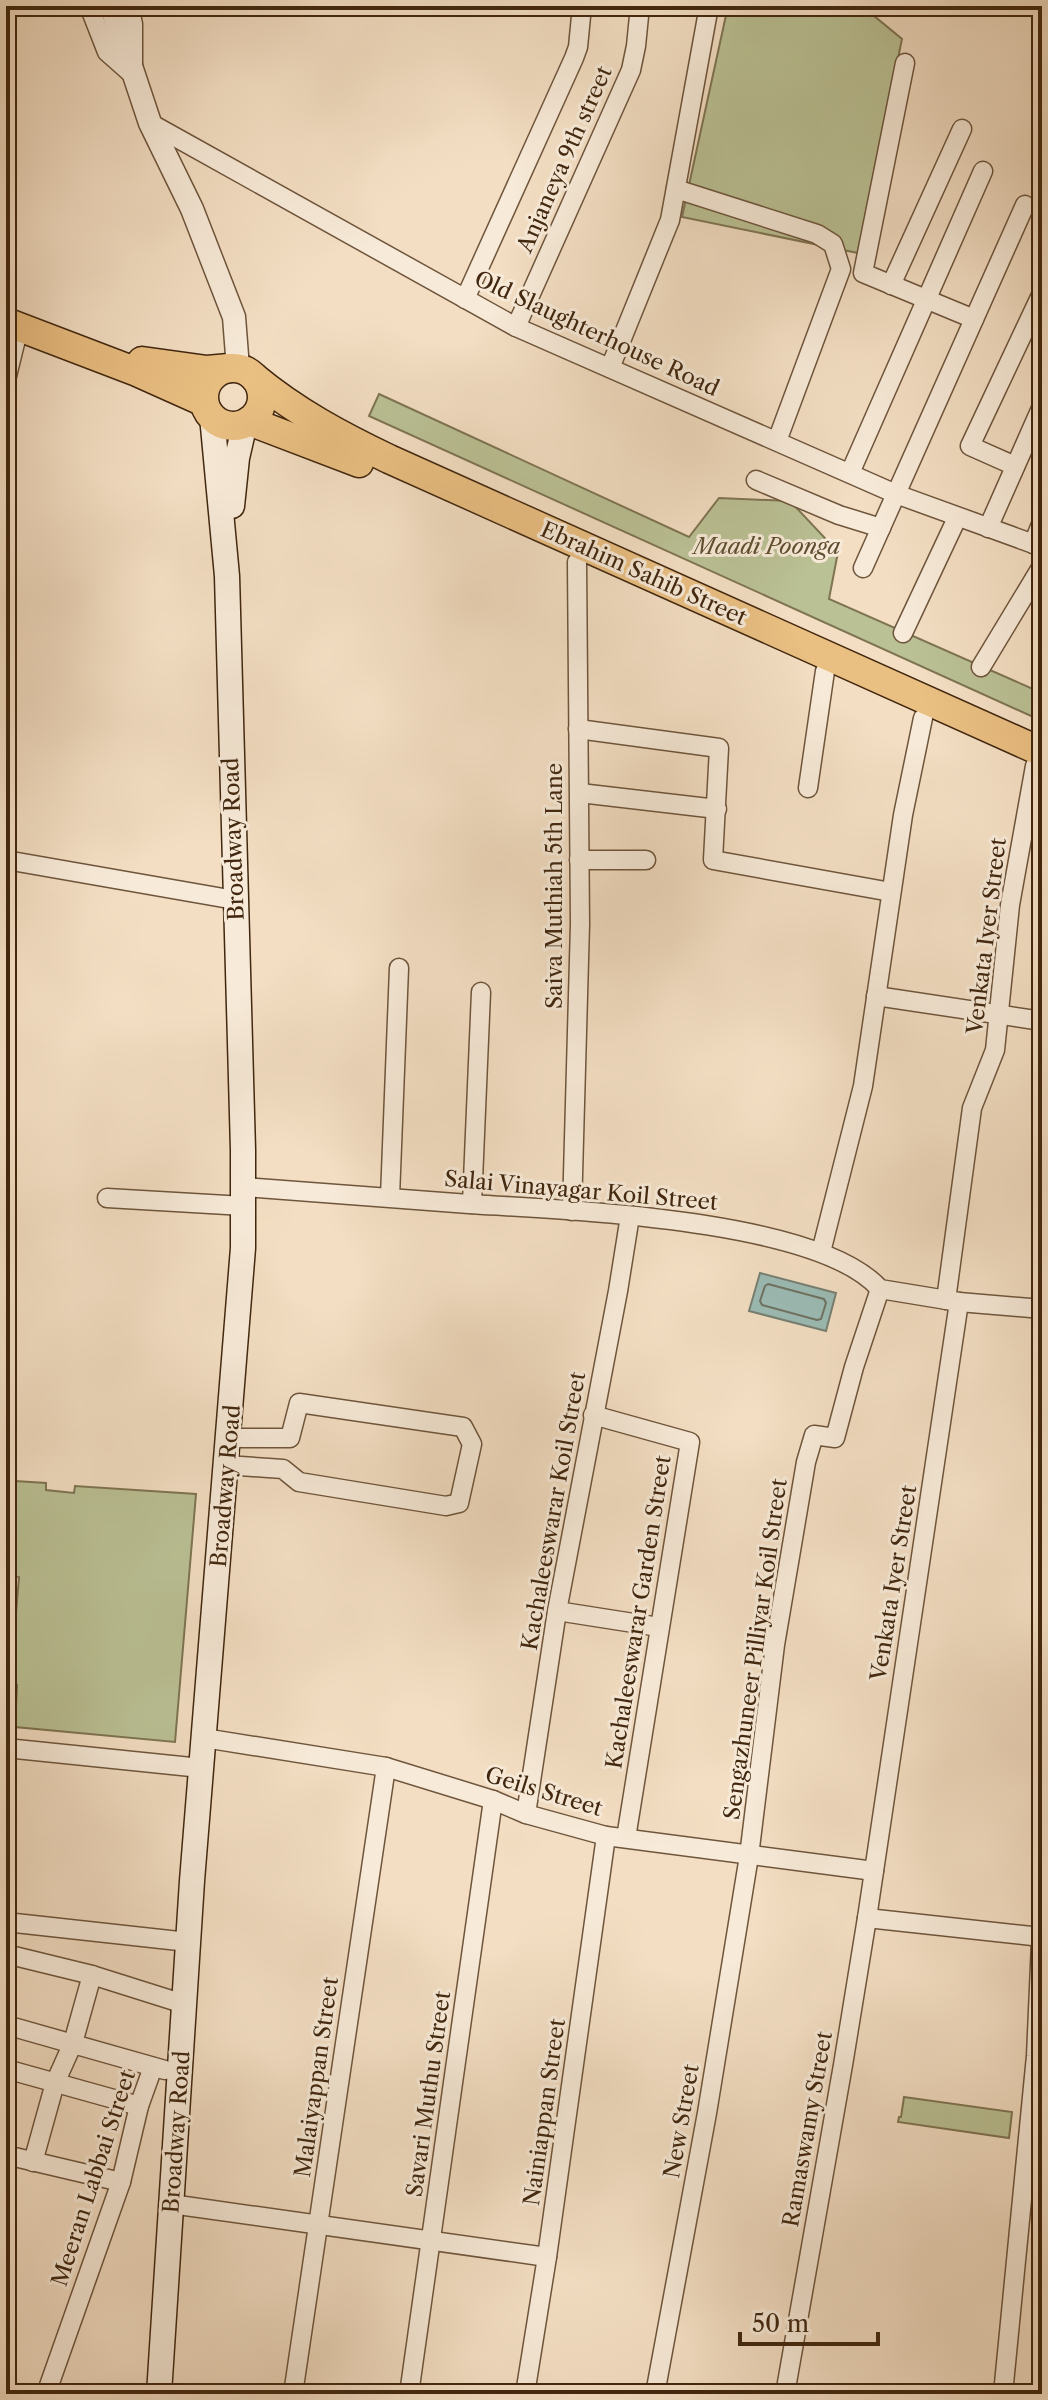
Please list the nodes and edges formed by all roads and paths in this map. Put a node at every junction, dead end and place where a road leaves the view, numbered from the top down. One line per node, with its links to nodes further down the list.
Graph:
1 (89, 6): 8 (street)
2 (111, 6): 8 (street)
3 (129, 6): 8 (street)
4 (582, 6): 16 (street)
5 (640, 6): 20 (street, Anjaneya 9th street)
6 (709, 6): 12 (street)
7 (905, 63): 14 (street)
8 (133, 75): 9 (street)
9 (150, 123): 16 (street, Old Slaughterhouse Road); 23 (street)
10 (962, 129): 14 (street)
11 (983, 171): 17 (street)
12 (676, 189): 22 (street); 28 (street)
13 (1025, 205): 18 (street)
14 (891, 285): 17 (street)
15 (1042, 293): 29 (street)
16 (465, 299): 20 (street, Old Slaughterhouse Road)
17 (927, 300): 18 (street); 30 (street)
18 (974, 319): 32 (street)
19 (12, 324): 21 (main road); 24 (street)
20 (516, 327): 22 (street, Old Slaughterhouse Road)
21 (63, 344): 23 (main road); 26 (main road)
22 (610, 368): 28 (street, Old Slaughterhouse Road)
23 (241, 371): 26 (main road); 27 (main road); 47 (main road, Ebrahim Sahib Street)
24 (6, 380)
25 (1042, 406): 29 (street)
26 (208, 409): 27 (main road); 41 (main road, Broadway Road)
27 (247, 422): 38 (main road, Ebrahim Sahib Street); 41 (main road, Broadway Road)
28 (777, 441): 30 (street, Old Slaughterhouse Road)
29 (1015, 466): 36 (street)
30 (850, 473): 32 (street, Old Slaughterhouse Road)
31 (756, 480): 35 (street)
32 (896, 494): 33 (street, Old Slaughterhouse Road); 35 (street)
33 (957, 518): 36 (street, Old Slaughterhouse Road); 42 (street)
34 (1042, 522): 37 (street)
35 (881, 528): 40 (street)
36 (988, 528): 37 (street, Old Slaughterhouse Road)
37 (1037, 546)
38 (577, 562): 44 (main road, Ebrahim Sahib Street); 46 (street, Saiva Muthiah 5th Lane)
39 (1042, 566): 43 (street)
40 (863, 568)
41 (227, 576): 55 (main road, Broadway Road)
42 (903, 633)
43 (981, 667)
44 (825, 671): 45 (main road, Ebrahim Sahib Street); 48 (street)
45 (923, 718): 47 (main road, Ebrahim Sahib Street); 54 (street)
46 (578, 729): 49 (street, Saiva Muthiah 5th Lane); 50 (street)
47 (1040, 762): 59 (street, Venkata Iyer Street)
48 (808, 788)
49 (580, 793): 50 (street); 52 (street, Saiva Muthiah 5th Lane)
50 (717, 809): 54 (street)
51 (6, 860): 55 (street)
52 (579, 860): 53 (street); 65 (street, Saiva Muthiah 5th Lane)
53 (646, 860)
54 (891, 892): 58 (street)
55 (235, 900): 61 (main road, Broadway Road)
56 (399, 968): 62 (street)
57 (481, 992): 64 (street)
58 (876, 996): 59 (street); 67 (street)
59 (998, 1015): 60 (street); 69 (street, Venkata Iyer Street)
60 (1042, 1021)
61 (244, 1196): 62 (street, Salai Vinayagar Koil Street); 63 (street, Salai Vinayagar Koil Street); 72 (main road, Broadway Road)
62 (390, 1197): 64 (street, Salai Vinayagar Koil Street)
63 (107, 1198)
64 (472, 1204): 65 (street, Salai Vinayagar Koil Street)
65 (572, 1211): 66 (street, Salai Vinayagar Koil Street)
66 (630, 1216): 67 (street, Salai Vinayagar Koil Street); 71 (street, Kachaleeswarar Koil Street)
67 (821, 1252): 68 (street, Salai Vinayagar Koil Street)
68 (880, 1289): 69 (street, Salai Vinayagar Koil Street); 84 (street, Sengazhuneer Pilliyar Koil Street)
69 (953, 1301): 70 (street, Salai Vinayagar Koil Street); 85 (street, Venkata Iyer Street)
70 (1042, 1309)
71 (593, 1415): 74 (street, Kachaleeswarar Koil Street); 75 (street, Kachaleeswarar Garden Street)
72 (229, 1438): 73 (main road, Broadway Road); 73 (street)
73 (226, 1465): 76 (main road, Broadway Road)
74 (557, 1611): 75 (street); 81 (street, Kachaleeswarar Koil Street)
75 (659, 1627): 83 (street, Kachaleeswarar Garden Street)
76 (204, 1738): 78 (street, Geils Street); 79 (main road, Broadway Road)
77 (6, 1748): 79 (street)
78 (386, 1767): 80 (street, Geils Street); 105 (street, Malaiyappan Street)
79 (201, 1768): 89 (main road, Broadway Road)
80 (493, 1800): 81 (street, Geils Street); 106 (street, Savari Muthu Street)
81 (526, 1814): 82 (street, Geils Street)
82 (606, 1836): 83 (street, Geils Street); 107 (street, Nainiappan Street)
83 (626, 1838): 84 (street, Geils Street)
84 (749, 1856): 85 (street, Geils Street); 113 (street, New Street)
85 (874, 1871): 86 (street, Ramaswamy Street)
86 (867, 1918): 88 (street); 114 (street, Ramaswamy Street)
87 (6, 1922): 89 (street)
88 (1041, 1928): 95 (street)
89 (188, 1942): 92 (main road, Broadway Road)
90 (6, 1954): 91 (street)
91 (92, 1975): 92 (street); 94 (street)
92 (184, 2004): 98 (main road, Broadway Road)
93 (6, 2025): 94 (street)
94 (73, 2043): 96 (street); 99 (street)
95 (1039, 2057): 115 (street)
96 (153, 2067): 98 (street); 100 (street, Meeran Labbai Street)
97 (6, 2069): 99 (street)
98 (179, 2074): 104 (main road, Broadway Road)
99 (55, 2083): 100 (street); 102 (street)
100 (139, 2106): 103 (street, Meeran Labbai Street)
101 (6, 2155): 102 (street)
102 (33, 2162): 103 (street)
103 (121, 2182): 108 (street, Meeran Labbai Street)
104 (171, 2204): 105 (street); 109 (main road, Broadway Road)
105 (319, 2225): 106 (street); 110 (street, Malaiyappan Street)
106 (431, 2242): 107 (street); 111 (street, Savari Muthu Street)
107 (547, 2257): 112 (street, Nainiappan Street)
108 (46, 2394)
109 (159, 2394)
110 (293, 2394)
111 (409, 2394)
112 (525, 2394)
113 (655, 2394)
114 (785, 2394)
115 (1003, 2394)

